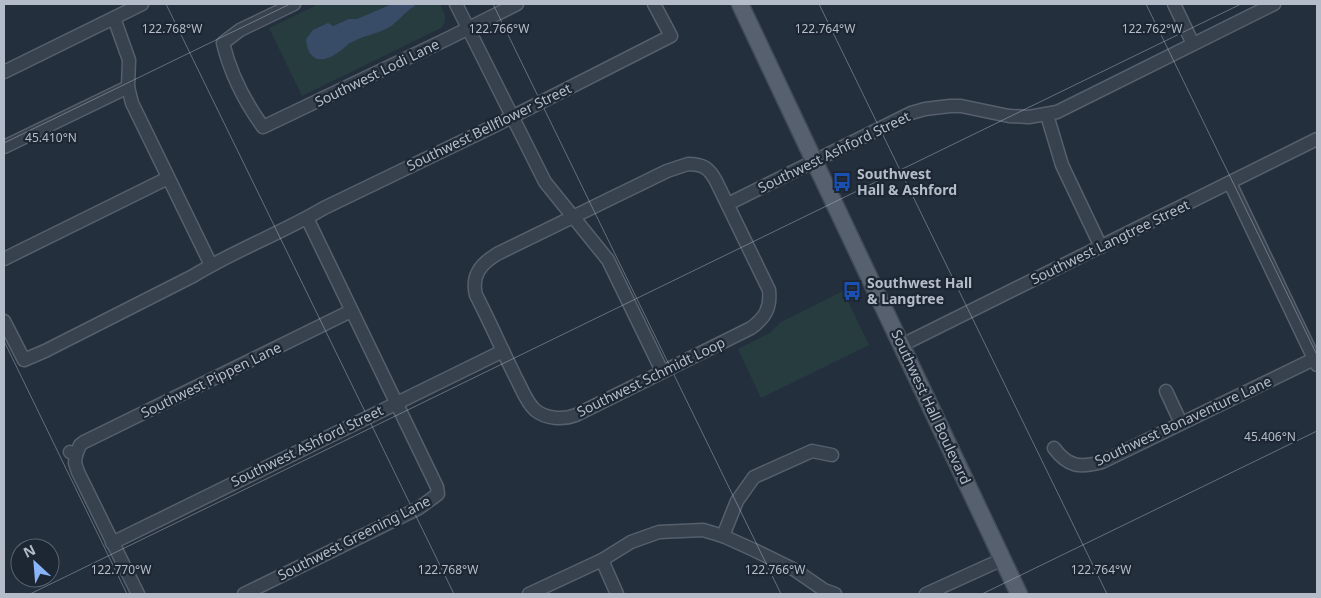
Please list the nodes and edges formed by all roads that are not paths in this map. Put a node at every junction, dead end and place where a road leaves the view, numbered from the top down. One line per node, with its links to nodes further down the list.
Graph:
1 (142, 4): 9 (street)
2 (294, 4): 10 (street, Southwest Lodi Lane)
3 (456, 4): 10 (street)
4 (517, 4): 10 (street, Southwest Lodi Lane)
5 (654, 4): 15 (street, Southwest Bellflower Street)
6 (740, 4): 18 (main road, Southwest Hall Boulevard)
7 (1174, 4): 11 (street)
8 (1274, 4): 11 (street, Southwest Ashford Street)
9 (114, 18): 12 (street); 13 (street)
10 (467, 28): 15 (street)
11 (1193, 44): 14 (street, Southwest Ashford Street)
12 (4, 72)
13 (128, 87): 17 (street); 19 (street)
14 (1047, 115): 18 (street, Southwest Ashford Street); 24 (street)
15 (513, 116): 22 (street); 23 (street, Southwest Bellflower Street)
16 (1317, 139): 20 (street, Southwest Langtree Street)
17 (4, 147)
18 (815, 161): 21 (street, Southwest Ashford Street); 29 (main road, Southwest Hall Boulevard)
19 (168, 178): 25 (street); 26 (street)
20 (1230, 183): 24 (street, Southwest Langtree Street); 31 (street)
21 (728, 204): 22 (street, Southwest Schmidt Loop); 32 (street, Southwest Schmidt Loop)
22 (573, 217): 30 (street, Southwest Schmidt Loop); 32 (street)
23 (307, 218): 26 (street); 27 (street)
24 (1100, 246): 29 (street, Southwest Langtree Street)
25 (4, 259)
26 (211, 265): 28 (street)
27 (351, 311): 34 (street); 39 (street, Southwest Pippen Lane)
28 (4, 321)
29 (902, 345): 40 (main road, Southwest Hall Boulevard)
30 (503, 351): 32 (street, Southwest Schmidt Loop); 34 (street, Southwest Ashford Street)
31 (1316, 362): 35 (street, Southwest Bonaventure Lane)
32 (662, 371)
33 (1166, 391): 35 (street)
34 (396, 403): 39 (street, Southwest Ashford Street); 44 (street, Southwest Greening Lane)
35 (1181, 423): 36 (street, Southwest Bonaventure Lane)
36 (1054, 448)
37 (832, 455): 38 (street)
38 (723, 536): 41 (street); 42 (street)
39 (112, 542): 43 (street)
40 (1003, 559): 47 (street); 48 (main road, Southwest Hall Boulevard)
41 (602, 560): 45 (street); 46 (street)
42 (827, 593)
43 (138, 594)
44 (244, 594)
45 (529, 594)
46 (617, 594)
47 (926, 594)
48 (1019, 594)

